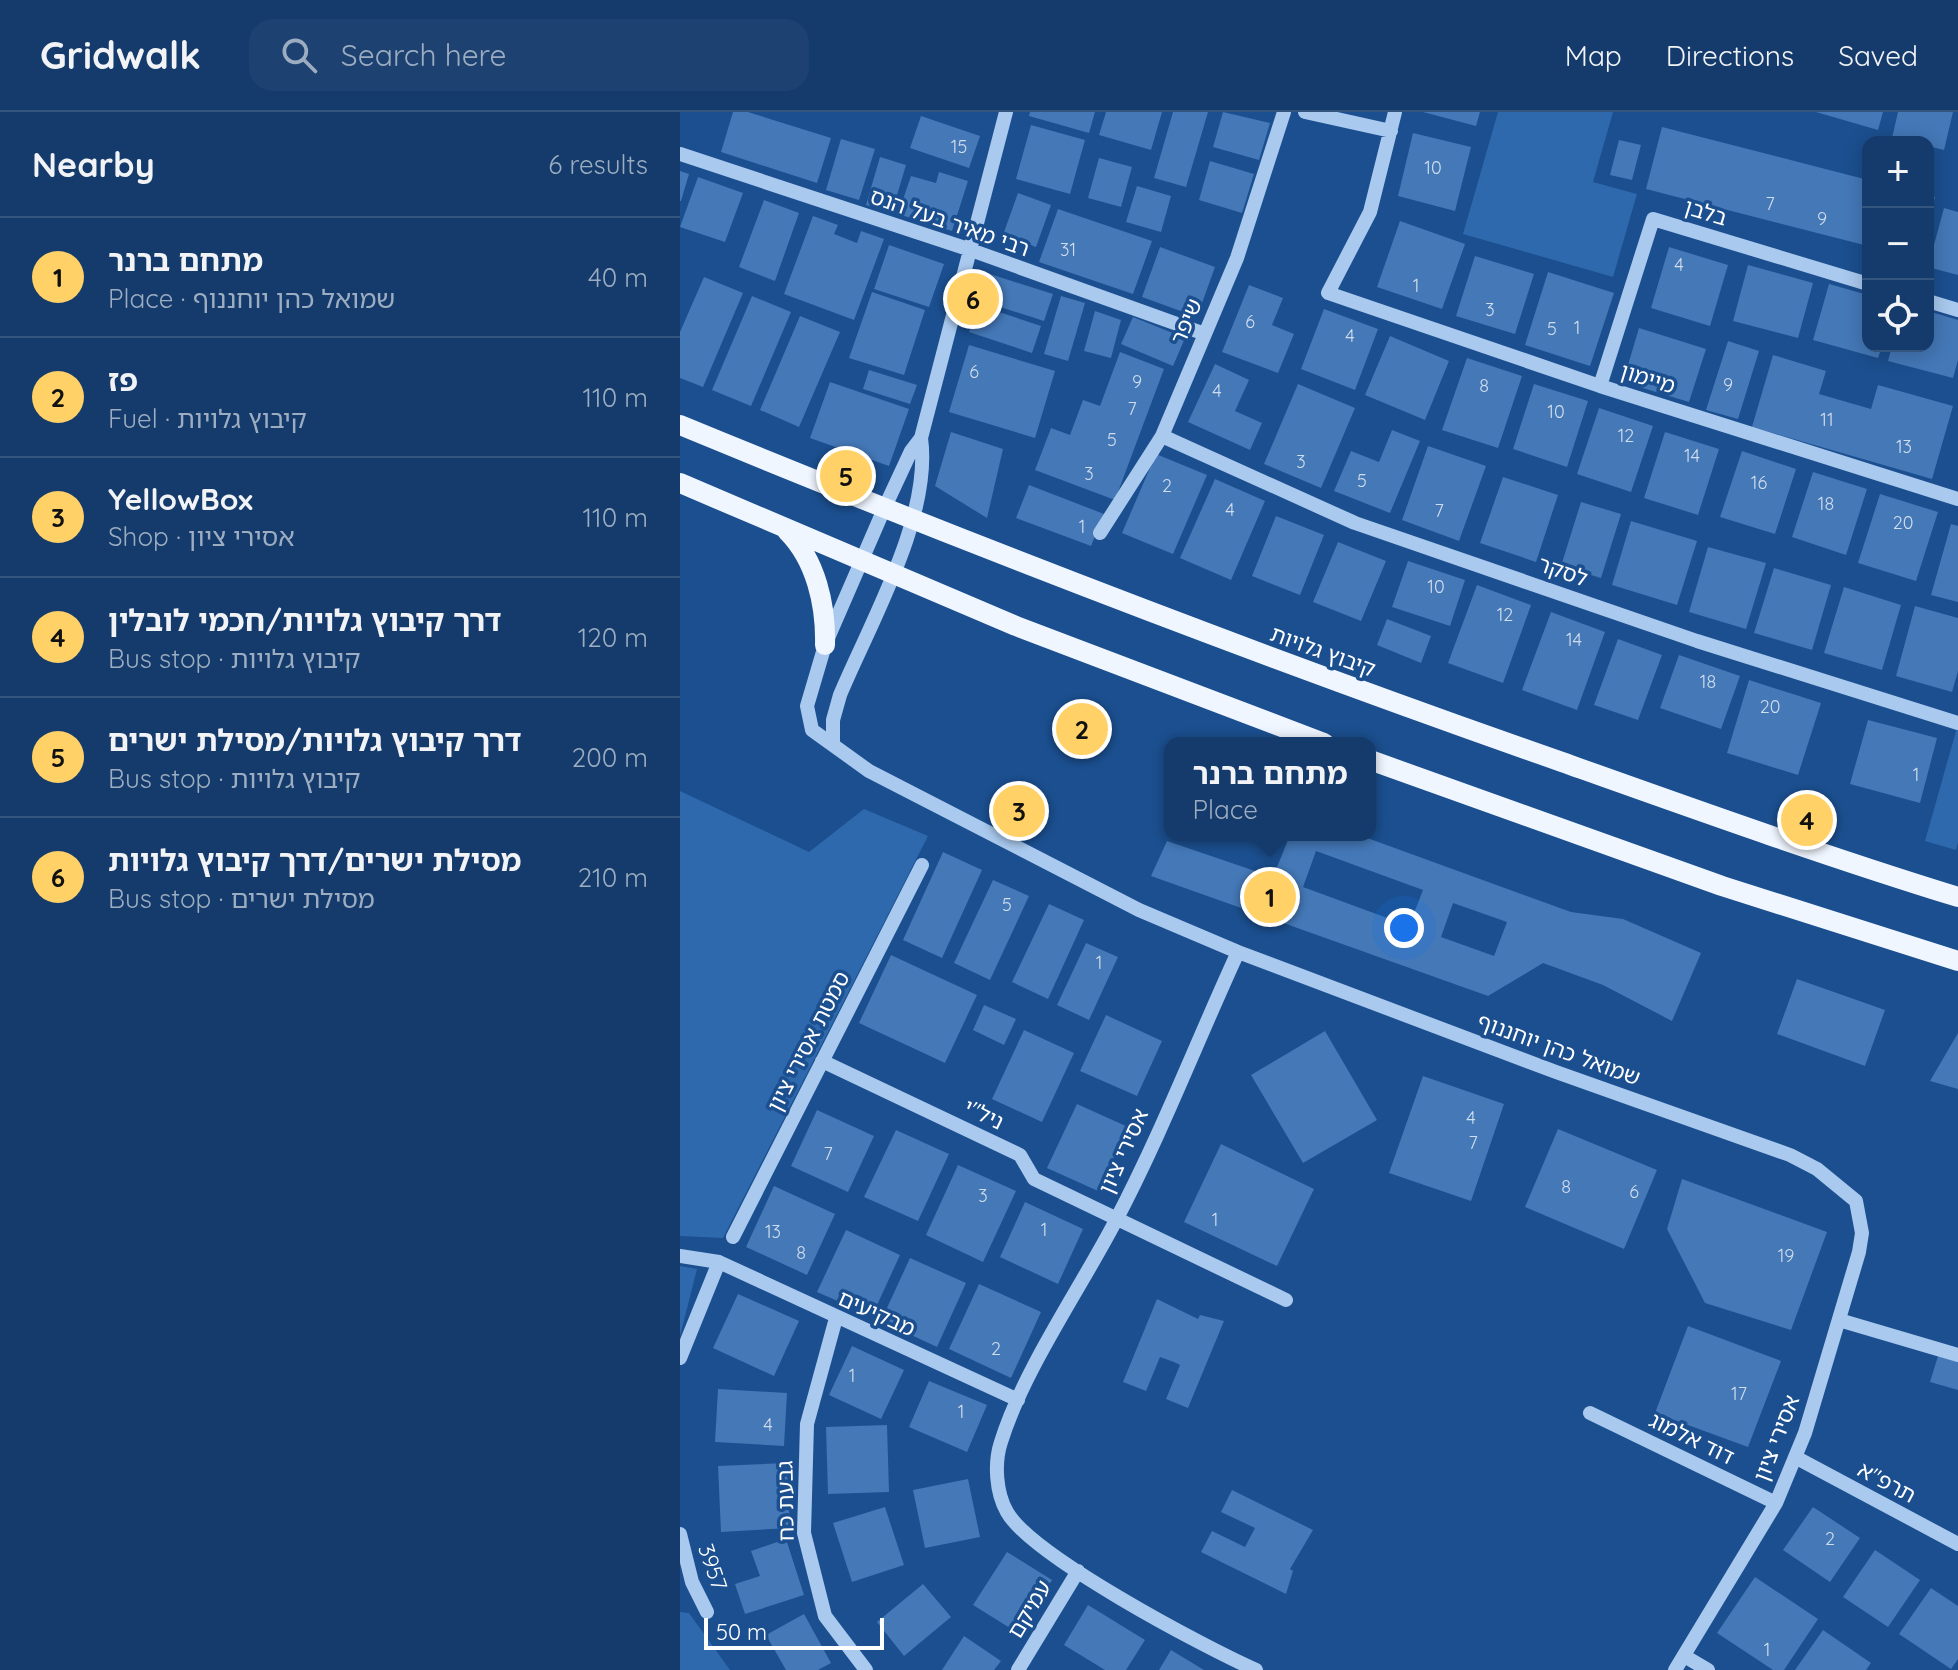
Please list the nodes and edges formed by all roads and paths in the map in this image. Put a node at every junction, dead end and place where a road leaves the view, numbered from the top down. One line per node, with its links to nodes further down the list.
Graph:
1 (1006, 112): 7 (street)
2 (1284, 112): 11 (street, שיפר)
3 (1305, 112): 5 (street)
4 (1395, 112): 5 (street)
5 (1391, 131): 12 (street, מיימון)
6 (680, 154): 7 (street, רבי מאיר בעל הנס)
7 (968, 249): 11 (street, רבי מאיר בעל הנס); 15 (street)
8 (1862, 282): 12 (street, בלבן)
9 (1934, 303): 10 (street)
10 (1958, 310)
11 (1205, 334): 14 (street, שיפר)
12 (1600, 386): 17 (street, מיימון)
13 (680, 425): 18 (main road, קיבוץ גלויות)
14 (1162, 436): 21 (street, שיפר); 25 (street, לסקר)
15 (921, 438): 18 (street); 19 (street)
16 (680, 483): 20 (main road)
17 (1958, 499)
18 (884, 509): 19 (main road, קיבוץ גלויות); 22 (street)
19 (912, 519): 23 (street); 30 (main road, קיבוץ גלויות)
20 (784, 528): 22 (main road); 24 (main road)
21 (1100, 533)
22 (862, 562): 23 (main road); 24 (street)
23 (891, 574): 26 (main road); 27 (street)
24 (825, 645): 27 (street)
25 (1958, 723)
26 (1308, 737)
27 (833, 744): 31 (street)
28 (1376, 762): 32 (main road)
29 (922, 865): 33 (street, סמטת אסירי ציון)
30 (1958, 897)
31 (1238, 952): 34 (street, שמואל כהן יוחננוף); 35 (street, אסירי ציון)
32 (1958, 961)
33 (822, 1061): 35 (street, ניל"י); 36 (street, סמטת אסירי ציון)
34 (1856, 1201): 41 (street, אסירי ציון)
35 (1117, 1219): 39 (street); 44 (street, אסירי ציון)
36 (733, 1237)
37 (680, 1256): 38 (street, מבקיעים)
38 (719, 1262): 40 (street, מבקיעים); 43 (street)
39 (1286, 1300)
40 (836, 1318): 44 (street, מבקיעים); 53 (street, גבעת כח)
41 (1839, 1320): 42 (street); 46 (street, אסירי ציון)
42 (1958, 1355)
43 (680, 1358)
44 (1018, 1400): 50 (street, אסירי ציון)
45 (1590, 1413): 47 (street, דוד אלמוג)
46 (1795, 1457): 47 (street, אסירי ציון); 49 (street, תרפ"א)
47 (1776, 1503): 52 (street, אסירי ציון)
48 (680, 1534): 51 (street, 3957)
49 (1958, 1544)
50 (1078, 1571): 54 (street, עמיקם); 55 (street, אסירי ציון)
51 (707, 1612)
52 (1686, 1657): 56 (street, אסירי ציון); 57 (street)
53 (866, 1670)
54 (1018, 1670)
55 (1256, 1670)
56 (1675, 1670)
57 (1708, 1670)

